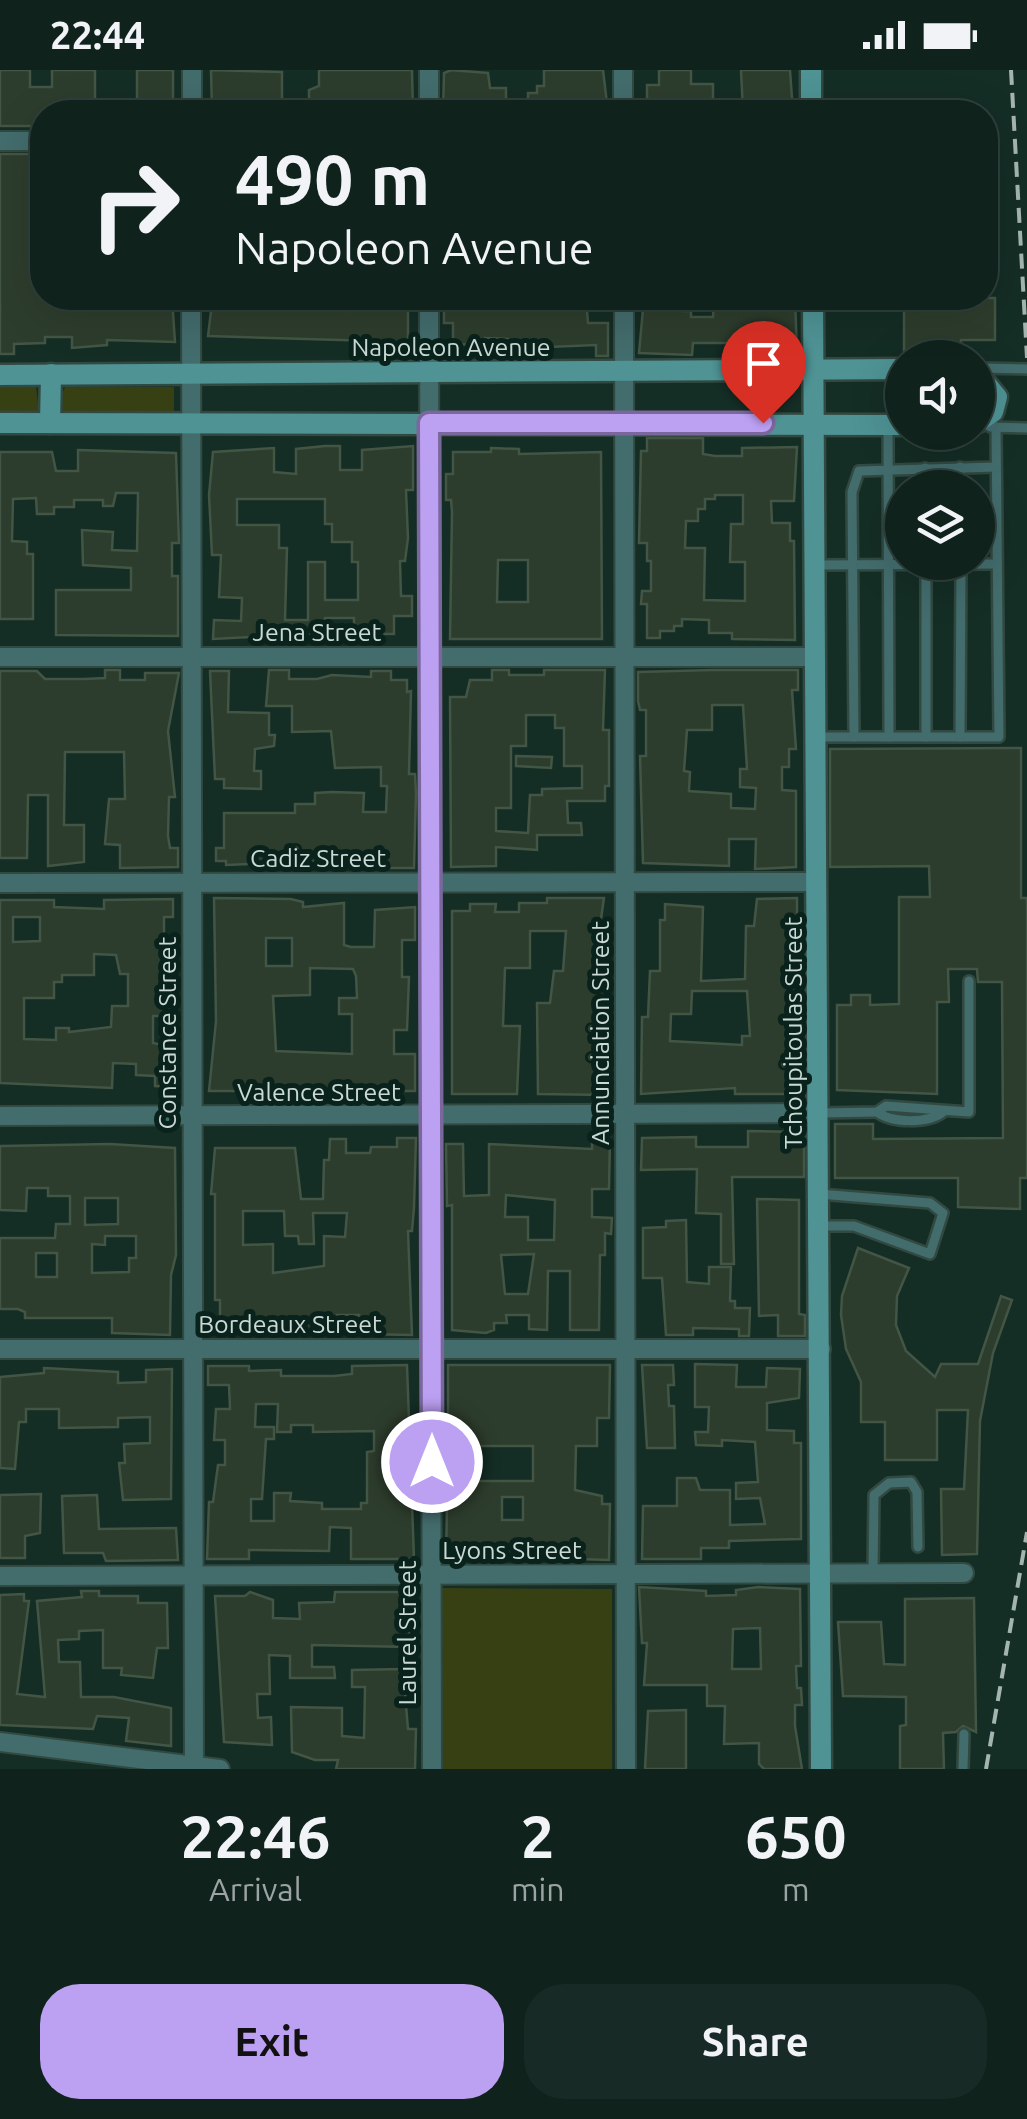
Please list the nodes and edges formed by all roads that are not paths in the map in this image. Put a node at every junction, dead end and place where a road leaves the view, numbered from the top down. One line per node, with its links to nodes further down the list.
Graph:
1 (192, 70): 5 (street)
2 (428, 70): 6 (street)
3 (623, 70): 7 (street)
4 (811, 70): 8 (street)
5 (192, 100)
6 (429, 100)
7 (623, 100)
8 (811, 100)
9 (0, 141): 10 (street)
10 (30, 141)
11 (191, 310): 22 (street, Constance Street)
12 (429, 310): 19 (street, Laurel Street)
13 (624, 310): 20 (street, Annunciation Street)
14 (813, 310): 17 (street, Tchoupitoulas Street)
15 (885, 369): 17 (street, Napoleon Avenue)
16 (1027, 369): 18 (lane)
17 (814, 370): 20 (street, Napoleon Avenue); 29 (street, Tchoupitoulas Street)
18 (995, 370)
19 (429, 372): 20 (street, Napoleon Avenue); 22 (street, Napoleon Avenue); 27 (street, Laurel Street)
20 (624, 372): 28 (street, Annunciation Street)
21 (50, 374): 22 (street, Napoleon Avenue); 23 (street, Napoleon Avenue); 25 (street)
22 (191, 374): 26 (street, Constance Street)
23 (0, 375)
24 (0, 423): 25 (street)
25 (50, 423): 26 (street)
26 (191, 423): 27 (street); 49 (street, Constance Street)
27 (429, 423): 28 (street); 47 (street, Laurel Street)
28 (624, 423): 29 (street); 50 (street, Annunciation Street)
29 (812, 423): 30 (street); 40 (street, Tchoupitoulas Street)
30 (885, 425)
31 (995, 426): 32 (lane)
32 (1027, 428)
33 (891, 450): 37 (lane)
34 (991, 450): 36 (lane)
35 (960, 467): 36 (lane); 38 (lane)
36 (996, 467): 39 (lane)
37 (888, 468): 38 (lane); 41 (lane)
38 (925, 468)
39 (997, 564): 55 (lane)
40 (814, 565): 41 (lane); 48 (street, Tchoupitoulas Street)
41 (854, 565): 42 (lane); 52 (lane)
42 (885, 565)
43 (887, 580): 53 (lane)
44 (926, 580): 54 (lane)
45 (961, 580): 55 (lane)
46 (0, 656): 49 (street, Jena Street)
47 (430, 657): 49 (street, Jena Street); 50 (street, Jena Street); 56 (street, Laurel Street)
48 (814, 657): 50 (street, Jena Street); 51 (street, Tchoupitoulas Street)
49 (191, 658): 59 (street, Constance Street)
50 (624, 658): 60 (street, Annunciation Street)
51 (815, 737): 52 (lane); 57 (street, Tchoupitoulas Street)
52 (854, 737): 53 (lane)
53 (889, 737): 54 (lane)
54 (926, 737): 55 (lane)
55 (960, 737)
56 (428, 882): 59 (street, Cadiz Street); 60 (street, Cadiz Street); 66 (street, Laurel Street)
57 (817, 882): 60 (street, Cadiz Street); 62 (street, Tchoupitoulas Street)
58 (0, 883): 59 (street, Cadiz Street)
59 (191, 883): 64 (street, Constance Street)
60 (624, 883): 65 (street, Annunciation Street)
61 (968, 981): 62 (lane)
62 (818, 1113): 65 (street, Valence Street); 67 (street, Tchoupitoulas Street)
63 (0, 1116): 64 (street, Valence Street)
64 (192, 1116): 66 (street, Valence Street); 72 (street, Constance Street)
65 (625, 1116): 66 (street, Valence Street); 69 (street, Annunciation Street)
66 (430, 1117): 73 (street, Laurel Street)
67 (819, 1194): 68 (street, Tchoupitoulas Street); 68 (lane)
68 (819, 1226): 70 (street, Tchoupitoulas Street)
69 (625, 1348): 70 (street, Bordeaux Street); 73 (street, Bordeaux Street); 76 (street, Annunciation Street)
70 (821, 1348): 77 (street, Tchoupitoulas Street)
71 (0, 1349): 72 (street, Bordeaux Street)
72 (192, 1349): 73 (street, Bordeaux Street); 81 (street, Constance Street)
73 (432, 1349): 79 (street, Laurel Street)
74 (918, 1547): 78 (lane)
75 (964, 1573): 78 (street, Lyons Street)
76 (625, 1574): 77 (street, Lyons Street); 79 (street, Lyons Street); 87 (street, Annunciation Street)
77 (820, 1574): 78 (street, Lyons Street); 88 (street, Tchoupitoulas Street)
78 (873, 1574)
79 (431, 1575): 81 (street, Lyons Street); 86 (street, Laurel Street)
80 (0, 1576): 81 (street, Lyons Street)
81 (193, 1576): 84 (street, Constance Street)
82 (964, 1734): 89 (lane)
83 (0, 1742): 84 (street)
84 (194, 1767): 85 (street)
85 (220, 1769)
86 (432, 1769)
87 (626, 1769)
88 (820, 1769)
89 (964, 1769)

